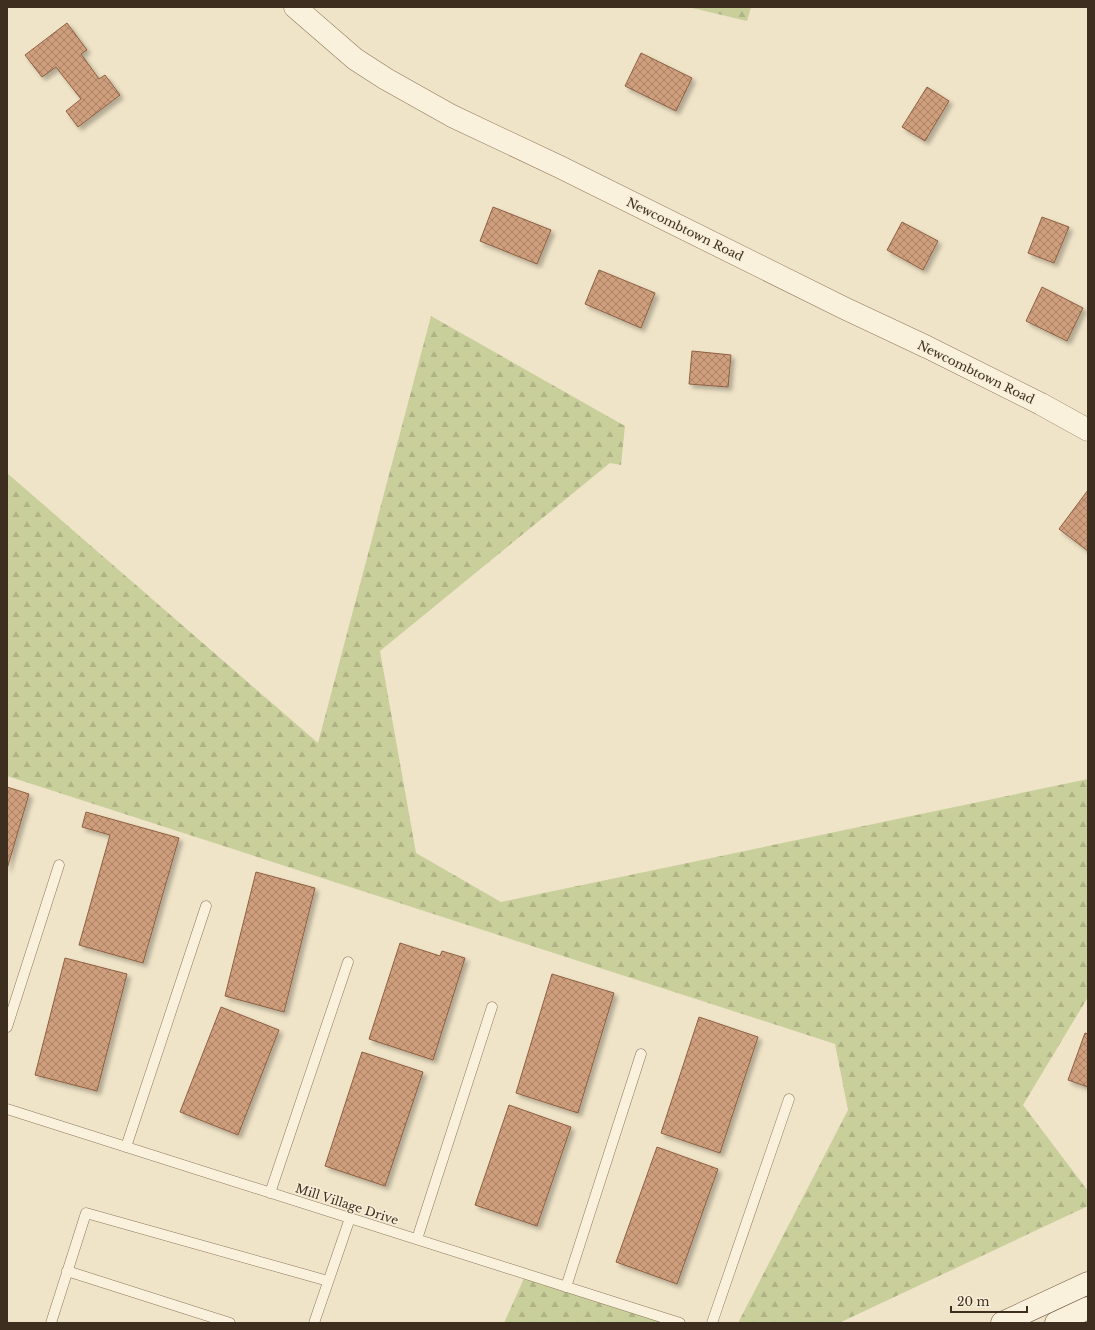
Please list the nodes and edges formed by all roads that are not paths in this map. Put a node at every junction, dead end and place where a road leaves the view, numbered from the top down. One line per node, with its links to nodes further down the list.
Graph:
1 (295, 7): 2 (street, Newcombtown Road)
2 (1088, 430)
3 (59, 865): 7 (lane)
4 (206, 906): 11 (lane)
5 (348, 962): 12 (lane)
6 (492, 1007): 14 (lane)
7 (7, 1026)
8 (641, 1054): 18 (lane)
9 (789, 1099): 24 (lane)
10 (7, 1109): 11 (lane, Mill Village Drive)
11 (126, 1147): 12 (lane, Mill Village Drive)
12 (270, 1193): 13 (lane, Mill Village Drive)
13 (350, 1218): 14 (lane, Mill Village Drive); 16 (lane)
14 (417, 1239): 18 (lane, Mill Village Drive)
15 (67, 1271): 16 (lane); 20 (lane); 21 (lane)
16 (328, 1281): 22 (lane)
17 (1088, 1283): 25 (street)
18 (566, 1287): 23 (lane, Mill Village Drive)
19 (1088, 1308): 26 (street)
20 (51, 1323)
21 (230, 1323)
22 (314, 1323)
23 (680, 1323)
24 (712, 1323)
25 (1002, 1323)
26 (1056, 1323)

